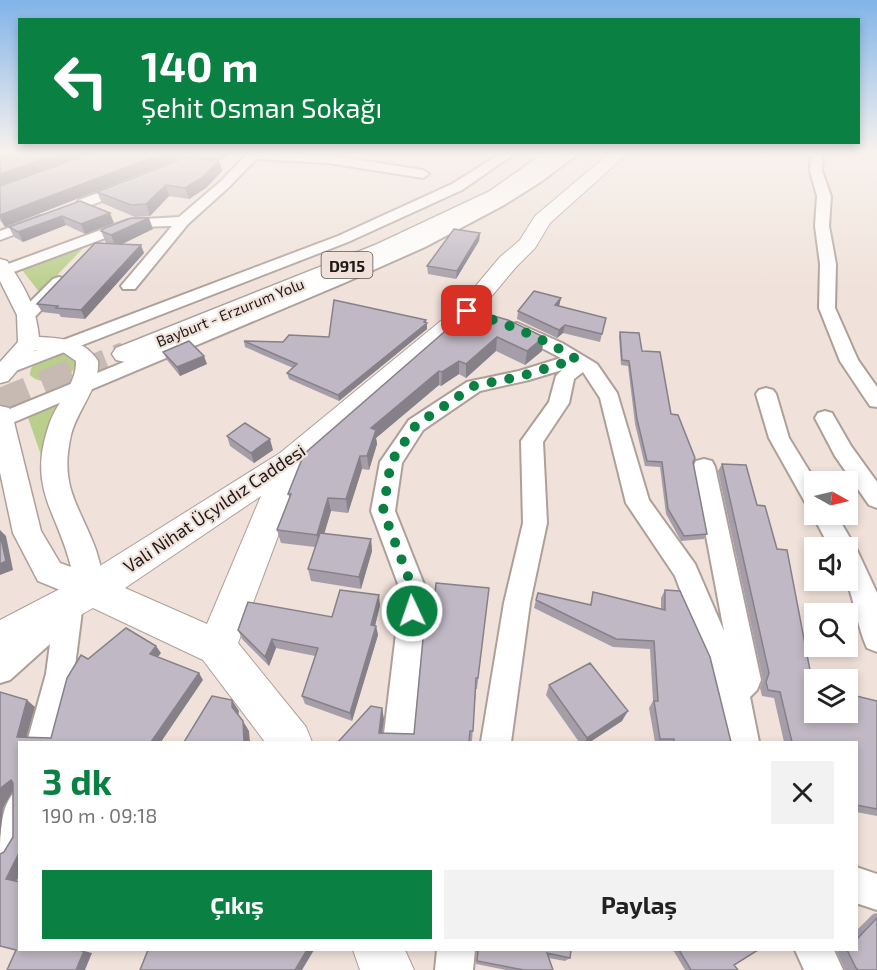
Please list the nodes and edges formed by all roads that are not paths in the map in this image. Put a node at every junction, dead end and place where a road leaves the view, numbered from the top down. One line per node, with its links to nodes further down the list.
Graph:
1 (99, 197): 11 (street)
2 (209, 197): 10 (street)
3 (434, 197): 19 (street)
4 (458, 197): 5 (highway, Bayburt - Erzurum Yolu / D915)
5 (492, 197)
6 (508, 197): 22 (street)
7 (568, 197): 17 (main road, Vali Nihat Üçyıldız Caddesi)
8 (824, 197): 24 (street)
9 (53, 215): 13 (street)
10 (183, 221): 11 (street); 15 (street)
11 (133, 223): 12 (street)
12 (104, 235): 14 (street); 16 (street)
13 (0, 236)
14 (1, 269): 16 (street)
15 (129, 286)
16 (27, 315): 18 (street)
17 (486, 317): 20 (street); 28 (main road, Vali Nihat Üçyıldız Caddesi)
18 (29, 343): 19 (street); 21 (street)
19 (66, 346): 21 (street); 22 (street)
20 (579, 362): 39 (street); 42 (street); 43 (street)
21 (2, 372)
22 (78, 388): 27 (street); 34 (street)
23 (766, 394): 30 (street)
24 (877, 401)
25 (0, 414): 27 (street)
26 (825, 418): 32 (street)
27 (0, 421): 31 (street)
28 (291, 460): 34 (main road, Vali Nihat Üçyıldız Caddesi); 37 (main road)
29 (704, 467): 39 (street)
30 (804, 481)
31 (8, 487): 34 (street)
32 (877, 499)
33 (858, 580): 35 (street)
34 (80, 600): 36 (main road, Vali Nihat Üçyıldız Caddesi); 37 (main road); 38 (street); 40 (street)
35 (877, 639)
36 (0, 640)
37 (217, 647): 41 (main road)
38 (0, 670)
39 (734, 692): 44 (street)
40 (42, 741)
41 (290, 741)
42 (398, 741)
43 (495, 741)
44 (744, 741)
45 (18, 808): 46 (street)
46 (0, 843)
47 (858, 886): 48 (street)
48 (877, 892)
49 (379, 951): 53 (main road)
50 (395, 951): 54 (street)
51 (456, 951): 55 (street)
52 (814, 951): 56 (street)
53 (387, 970)
54 (398, 970)
55 (454, 970)
56 (824, 970)

